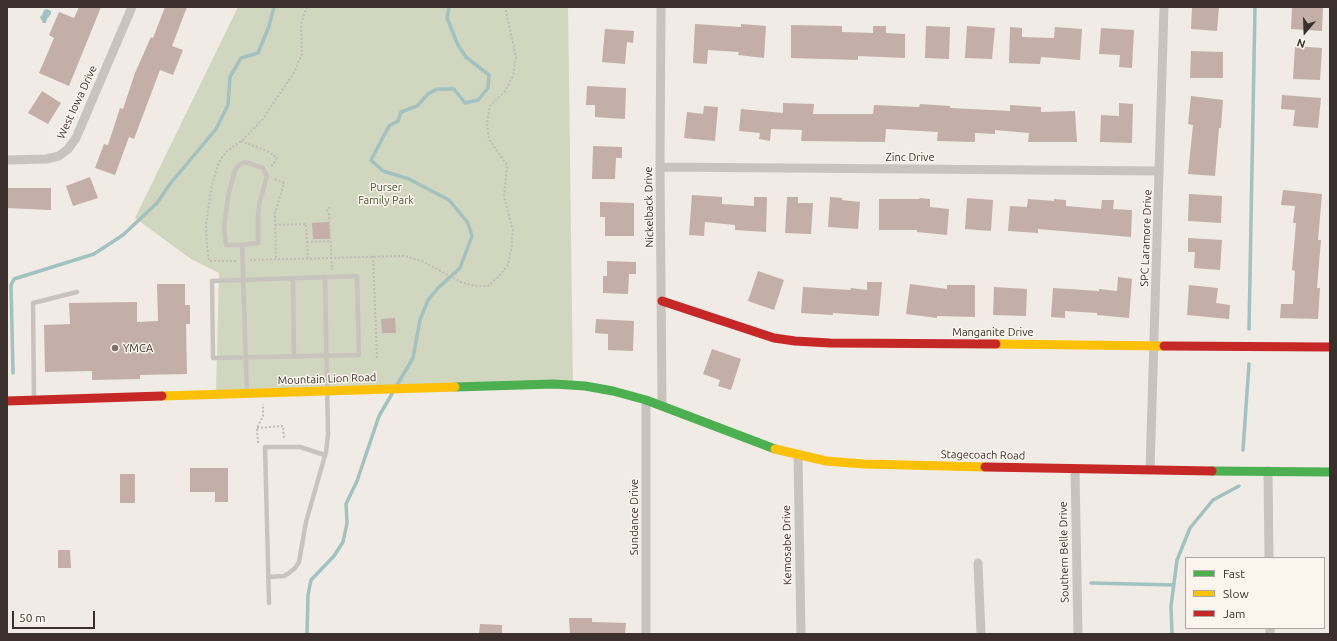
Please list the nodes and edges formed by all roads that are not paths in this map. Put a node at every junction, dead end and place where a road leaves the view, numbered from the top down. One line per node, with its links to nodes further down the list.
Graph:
1 (132, 7): 4 (street, West Iowa Drive)
2 (661, 7): 5 (street, Nickelback Drive)
3 (1164, 7): 6 (street, SPC Laramore Drive)
4 (7, 160)
5 (660, 167): 6 (street, Zinc Drive); 12 (street, Nickelback Drive)
6 (1159, 170): 13 (street, SPC Laramore Drive)
7 (242, 245): 7 (lane); 10 (lane)
8 (324, 277): 9 (lane); 16 (lane); 16 (lane)
9 (293, 278): 10 (lane); 15 (lane)
10 (244, 280): 17 (lane); 17 (lane)
11 (77, 292): 21 (lane)
12 (662, 301): 13 (street, Manganite Drive); 23 (street, Nickelback Drive)
13 (1155, 345): 14 (street, Manganite Drive); 27 (street, SPC Laramore Drive)
14 (1330, 347)
15 (294, 356): 16 (lane); 17 (lane)
16 (326, 356): 18 (lane)
17 (246, 357): 19 (lane)
18 (327, 392): 19 (street, Mountain Lion Road); 22 (street, Mountain Lion Road); 24 (lane)
19 (248, 394): 21 (street, Mountain Lion Road)
20 (7, 400): 21 (street, Mountain Lion Road)
21 (34, 400)
22 (646, 400): 23 (street, Stagecoach Road); 34 (street, Sundance Drive)
23 (662, 406): 25 (street, Stagecoach Road)
24 (326, 455): 32 (lane); 32 (lane)
25 (798, 456): 26 (street, Stagecoach Road); 35 (street, Kemosabe Drive)
26 (1075, 469): 27 (street, Stagecoach Road); 37 (street, Southern Belle Drive)
27 (1150, 470): 28 (street, Stagecoach Road)
28 (1268, 471): 29 (street, Stagecoach Road); 30 (street)
29 (1330, 472)
30 (1269, 557)
31 (978, 563): 36 (street)
32 (268, 577): 33 (lane)
33 (269, 603)
34 (646, 634)
35 (801, 634)
36 (981, 634)
37 (1078, 634)

